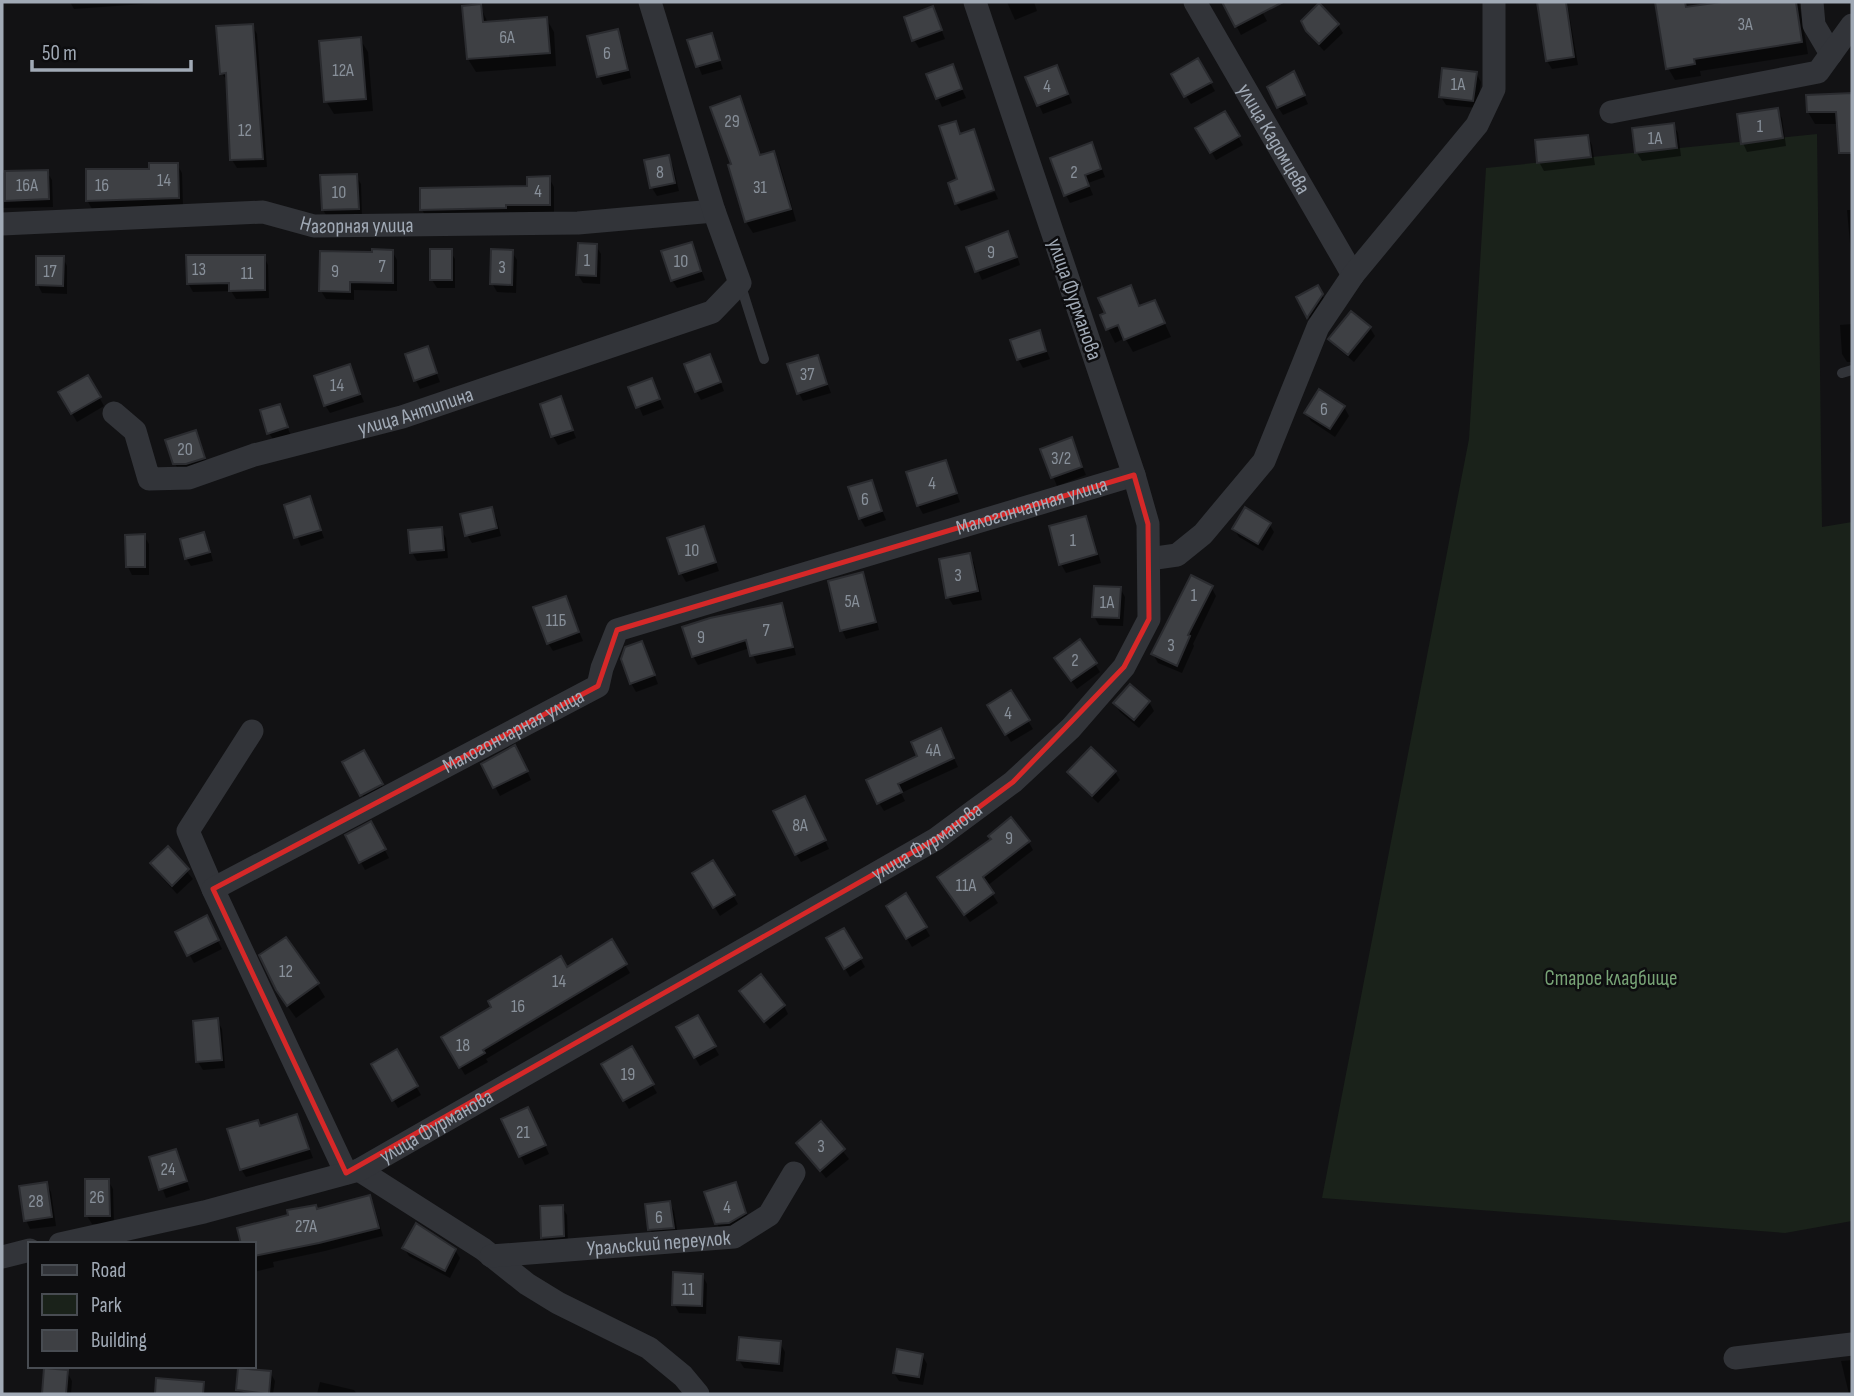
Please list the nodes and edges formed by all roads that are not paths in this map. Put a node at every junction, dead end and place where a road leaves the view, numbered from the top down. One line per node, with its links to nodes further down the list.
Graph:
1 (650, 2): 9 (street)
2 (975, 2): 15 (street, улица Фурманова)
3 (1195, 2): 11 (street, улица Кадомцева)
4 (1494, 2): 11 (street)
5 (1812, 2): 7 (street)
6 (1852, 25): 7 (street)
7 (1831, 54): 8 (street)
8 (1611, 112)
9 (714, 211): 10 (street, Нагорная улица); 12 (street)
10 (2, 224)
11 (1353, 275): 16 (street)
12 (740, 283): 13 (lane); 14 (street, улица Антипина)
13 (764, 359)
14 (114, 413)
15 (1134, 475): 16 (street, улица Фурманова); 18 (street, Малогончарная улица)
16 (1149, 559): 19 (street, улица Фурманова)
17 (252, 731): 18 (street)
18 (213, 889): 19 (street)
19 (352, 1172): 21 (street, улица Фурманова); 23 (street)
20 (794, 1173): 23 (street, Уральский переулок)
21 (69, 1242)
22 (28, 1250): 24 (street)
23 (491, 1256): 27 (street)
24 (2, 1257)
25 (1852, 1344): 26 (street)
26 (1735, 1357)
27 (698, 1394)

